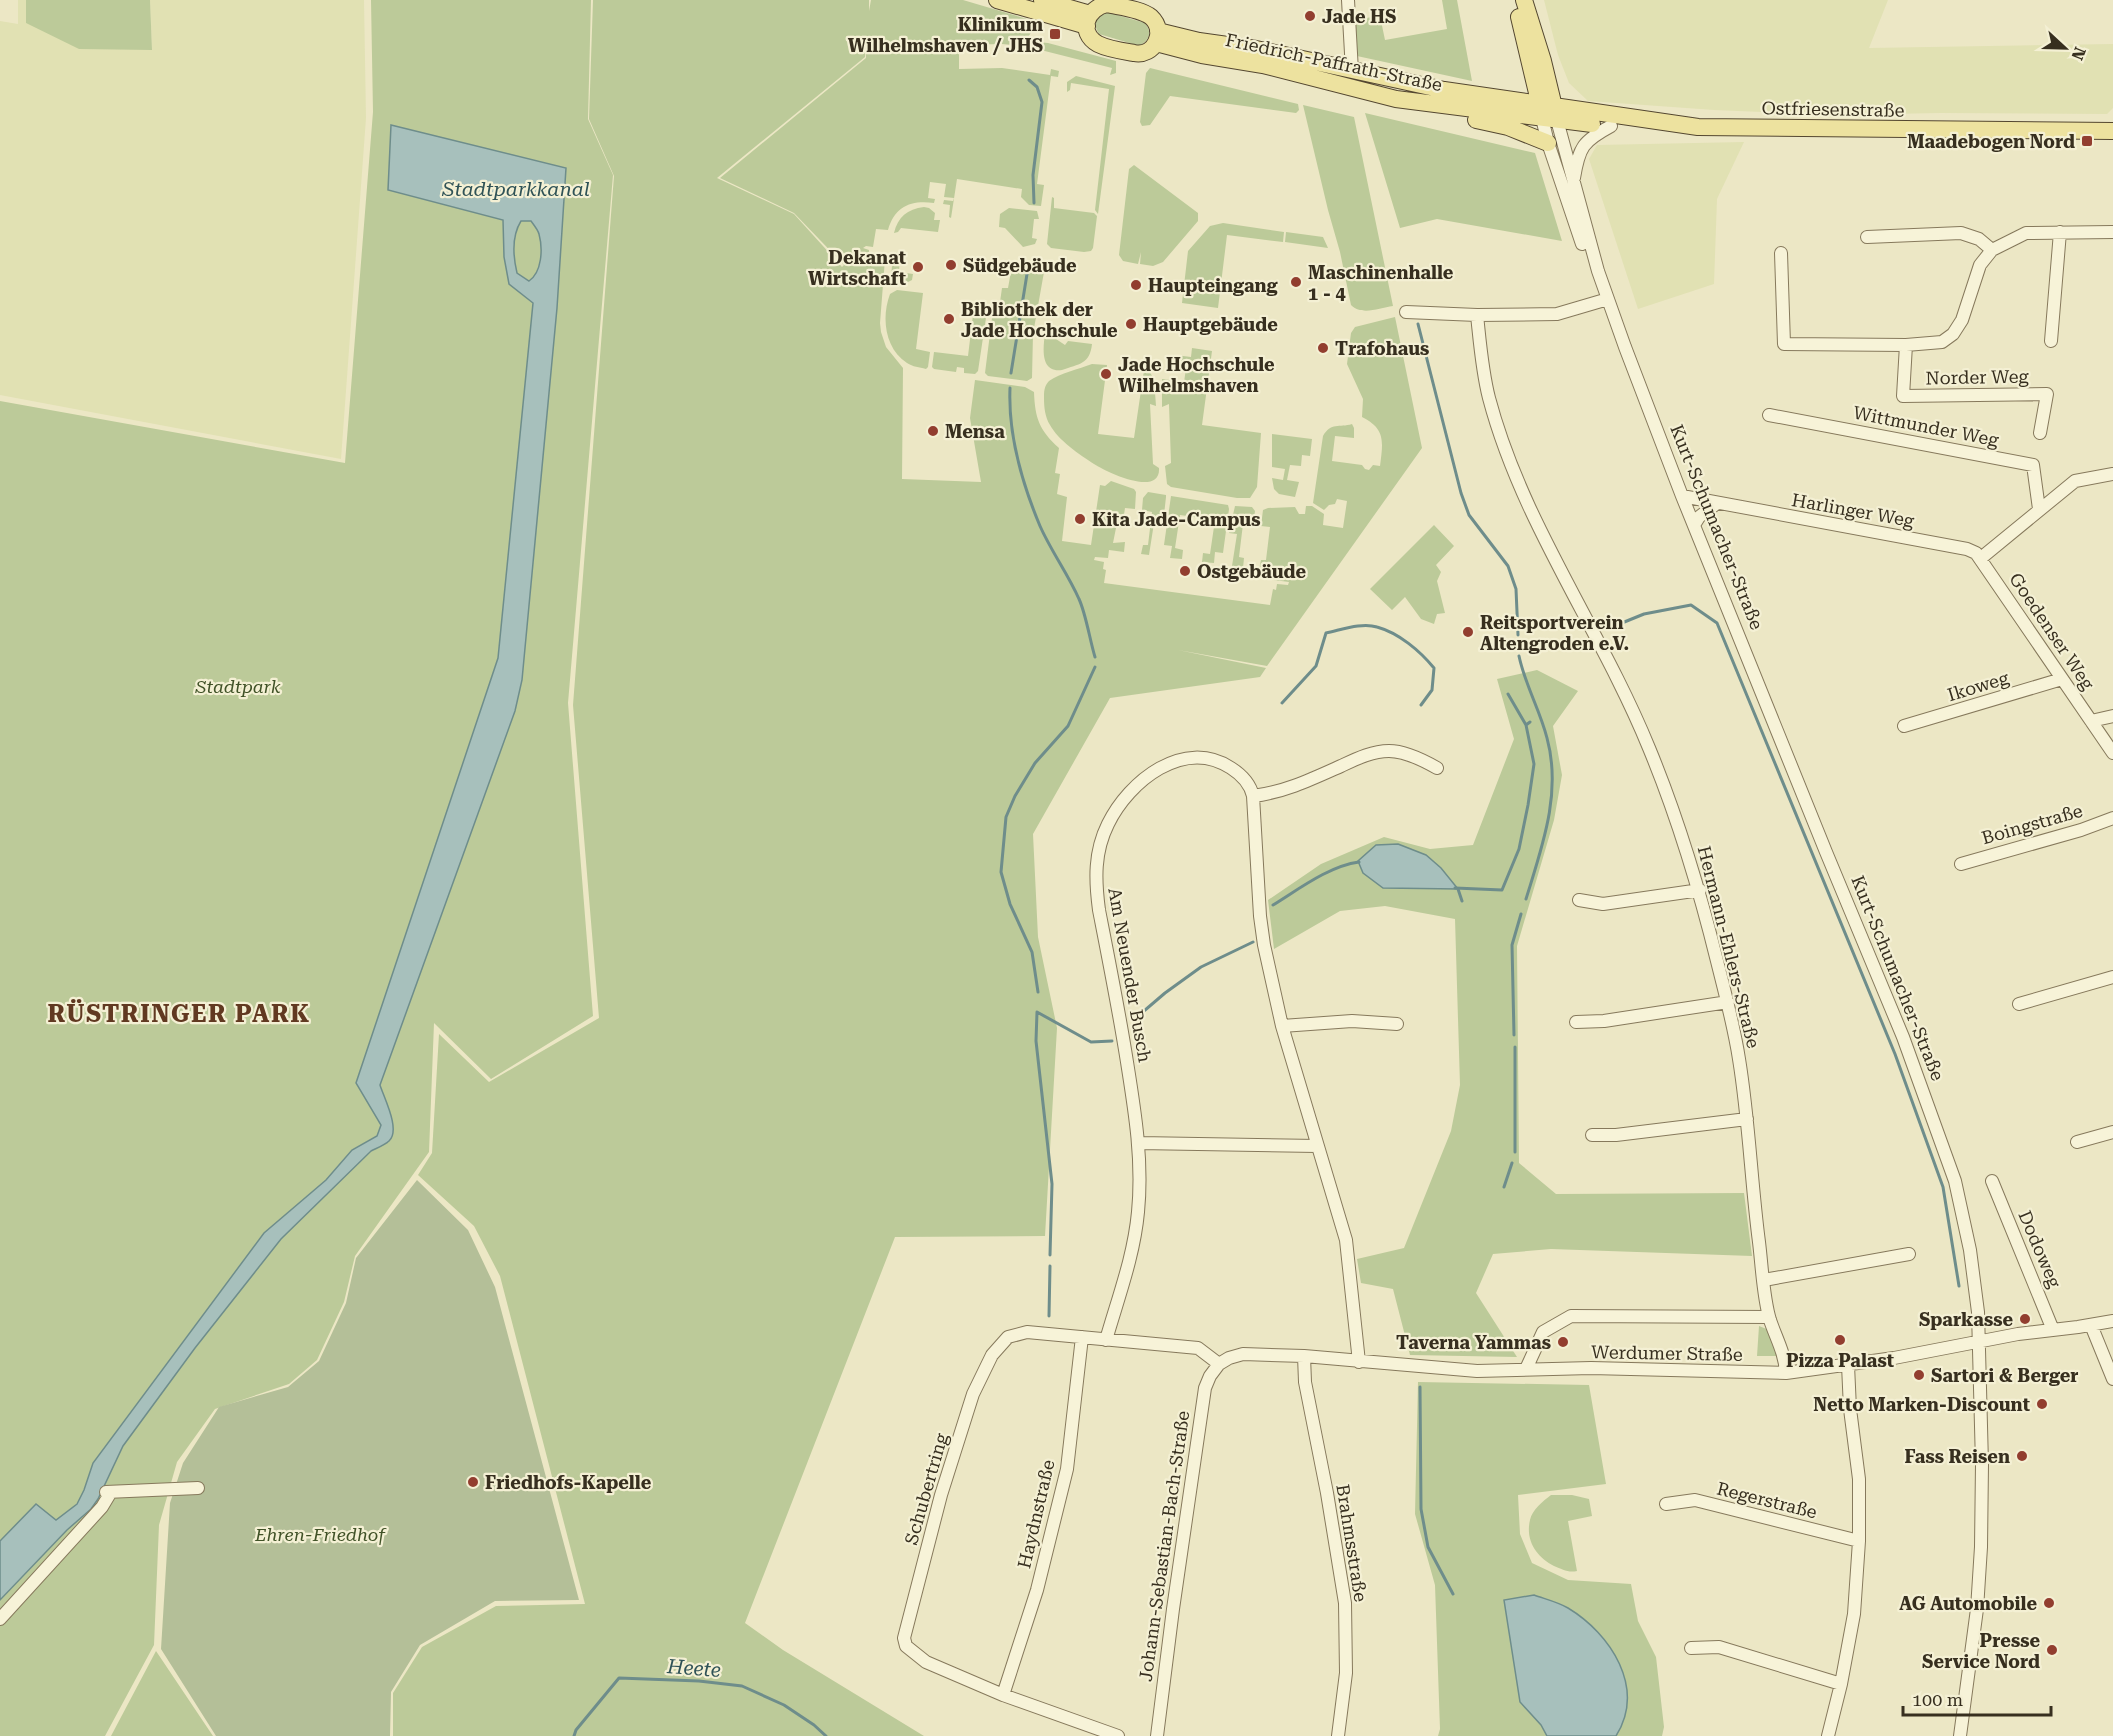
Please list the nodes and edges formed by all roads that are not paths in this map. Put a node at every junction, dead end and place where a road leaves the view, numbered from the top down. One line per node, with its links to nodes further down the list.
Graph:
1 (997, 0): 6 (main road)
2 (1042, 0): 6 (main road)
3 (1348, 0): 9 (street)
4 (1515, 0): 8 (main road, Kurt-Schumacher-Straße)
5 (1524, 0): 12 (main road, Kurt-Schumacher-Straße)
6 (1088, 20): 7 (main road); 7 (main road)
7 (1157, 37): 9 (main road, Friedrich-Paffrath-Straße); 10 (main road, Friedrich-Paffrath-Straße)
8 (1528, 58): 11 (main road); 12 (main road, Kurt-Schumacher-Straße)
9 (1352, 71): 11 (main road, Friedrich-Paffrath-Straße)
10 (1396, 99): 12 (main road, Friedrich-Paffrath-Straße); 16 (main road)
11 (1508, 99): 12 (main road, Friedrich-Paffrath-Straße)
12 (1548, 112): 13 (main road, Friedrich-Paffrath-Straße); 14 (main road, Ostfriesenstraße); 16 (street, Kurt-Schumacher-Straße); 17 (street, Kurt-Schumacher-Straße)
13 (1611, 126): 14 (main road, Friedrich-Paffrath-Straße); 17 (street)
14 (1698, 127): 15 (main road, Ostfriesenstraße)
15 (2113, 131)
16 (1548, 143): 23 (street, Kurt-Schumacher-Straße)
17 (1574, 186): 23 (street, Kurt-Schumacher-Straße)
18 (2060, 232): 19 (street); 21 (street); 27 (street)
19 (2113, 232)
20 (1867, 237): 21 (street)
21 (1992, 250): 28 (street)
22 (1781, 254): 28 (street)
23 (1598, 271): 24 (street, Kurt-Schumacher-Straße)
24 (1608, 299): 26 (street); 32 (street, Kurt-Schumacher-Straße)
25 (1406, 312): 26 (street)
26 (1477, 315): 46 (street, Hermann-Ehlers-Straße)
27 (2051, 341)
28 (1906, 345): 30 (street, Norder Weg)
29 (1769, 415): 34 (street, Wittmunder Weg)
30 (2040, 433)
31 (2113, 474): 34 (street)
32 (1682, 496): 33 (street, Harlinger Weg); 35 (street, Kurt-Schumacher-Straße)
33 (1716, 504): 35 (street); 36 (street, Harlinger Weg)
34 (2039, 509): 36 (street)
35 (1694, 525): 69 (street, Kurt-Schumacher-Straße)
36 (1981, 558): 37 (street, Goedenser Weg)
37 (2062, 679): 39 (street, Goedenser Weg); 40 (street, Ikoweg)
38 (2113, 716): 39 (street)
39 (2091, 721): 41 (street, Goedenser Weg)
40 (1904, 726)
41 (2113, 753)
42 (1437, 768): 43 (street)
43 (1254, 796): 53 (street); 58 (street, Am Neuender Busch)
44 (2113, 818): 45 (street, Boingstraße)
45 (1961, 864)
46 (1700, 890): 47 (street); 49 (street, Hermann-Ehlers-Straße)
47 (1579, 900)
48 (2113, 976): 50 (street)
49 (1728, 1002): 51 (street); 54 (street, Hermann-Ehlers-Straße)
50 (2019, 1004)
51 (1576, 1022)
52 (1397, 1024): 53 (street)
53 (1282, 1026): 59 (street)
54 (1747, 1119): 56 (street); 62 (street, Hermann-Ehlers-Straße)
55 (2113, 1132): 57 (street)
56 (1592, 1135)
57 (2077, 1142)
58 (1139, 1143): 59 (street); 68 (street, Am Neuender Busch)
59 (1317, 1146): 71 (street)
60 (1992, 1181): 66 (street, Dodoweg)
61 (1909, 1254): 62 (street)
62 (1764, 1280): 63 (street, Hermann-Ehlers-Straße)
63 (1769, 1317): 74 (street); 75 (street, Hermann-Ehlers-Straße)
64 (2113, 1321): 65 (street, Werdumer Straße)
65 (2091, 1325): 66 (street, Werdumer Straße); 76 (street)
66 (2053, 1330): 69 (street, Werdumer Straße)
67 (1082, 1337): 68 (street, Schubertring); 83 (street, Haydnstraße); 83 (street, Schubertring)
68 (1106, 1340): 72 (street, Schubertring)
69 (1979, 1341): 73 (street, Werdumer Straße); 88 (street, Kurt-Schumacher-Straße)
70 (1304, 1356): 71 (street, Werdumer Straße); 72 (street, Werdumer Straße); 86 (street, Brahmsstraße)
71 (1359, 1362): 74 (street, Werdumer Straße)
72 (1219, 1364): 85 (street, Johann-Sebastian-Bach-Straße)
73 (1848, 1365): 75 (street, Werdumer Straße); 79 (street)
74 (1526, 1370): 75 (street, Werdumer Straße)
75 (1786, 1373)
76 (2113, 1379)
77 (198, 1488): 80 (street)
78 (1666, 1504): 79 (street, Regerstraße)
79 (1859, 1541): 82 (street)
80 (0, 1619)
81 (1691, 1648): 82 (street)
82 (1841, 1684): 87 (street)
83 (1003, 1695): 84 (street, Schubertring)
84 (1119, 1736)
85 (1157, 1736)
86 (1338, 1736)
87 (1828, 1736)
88 (1960, 1736)

